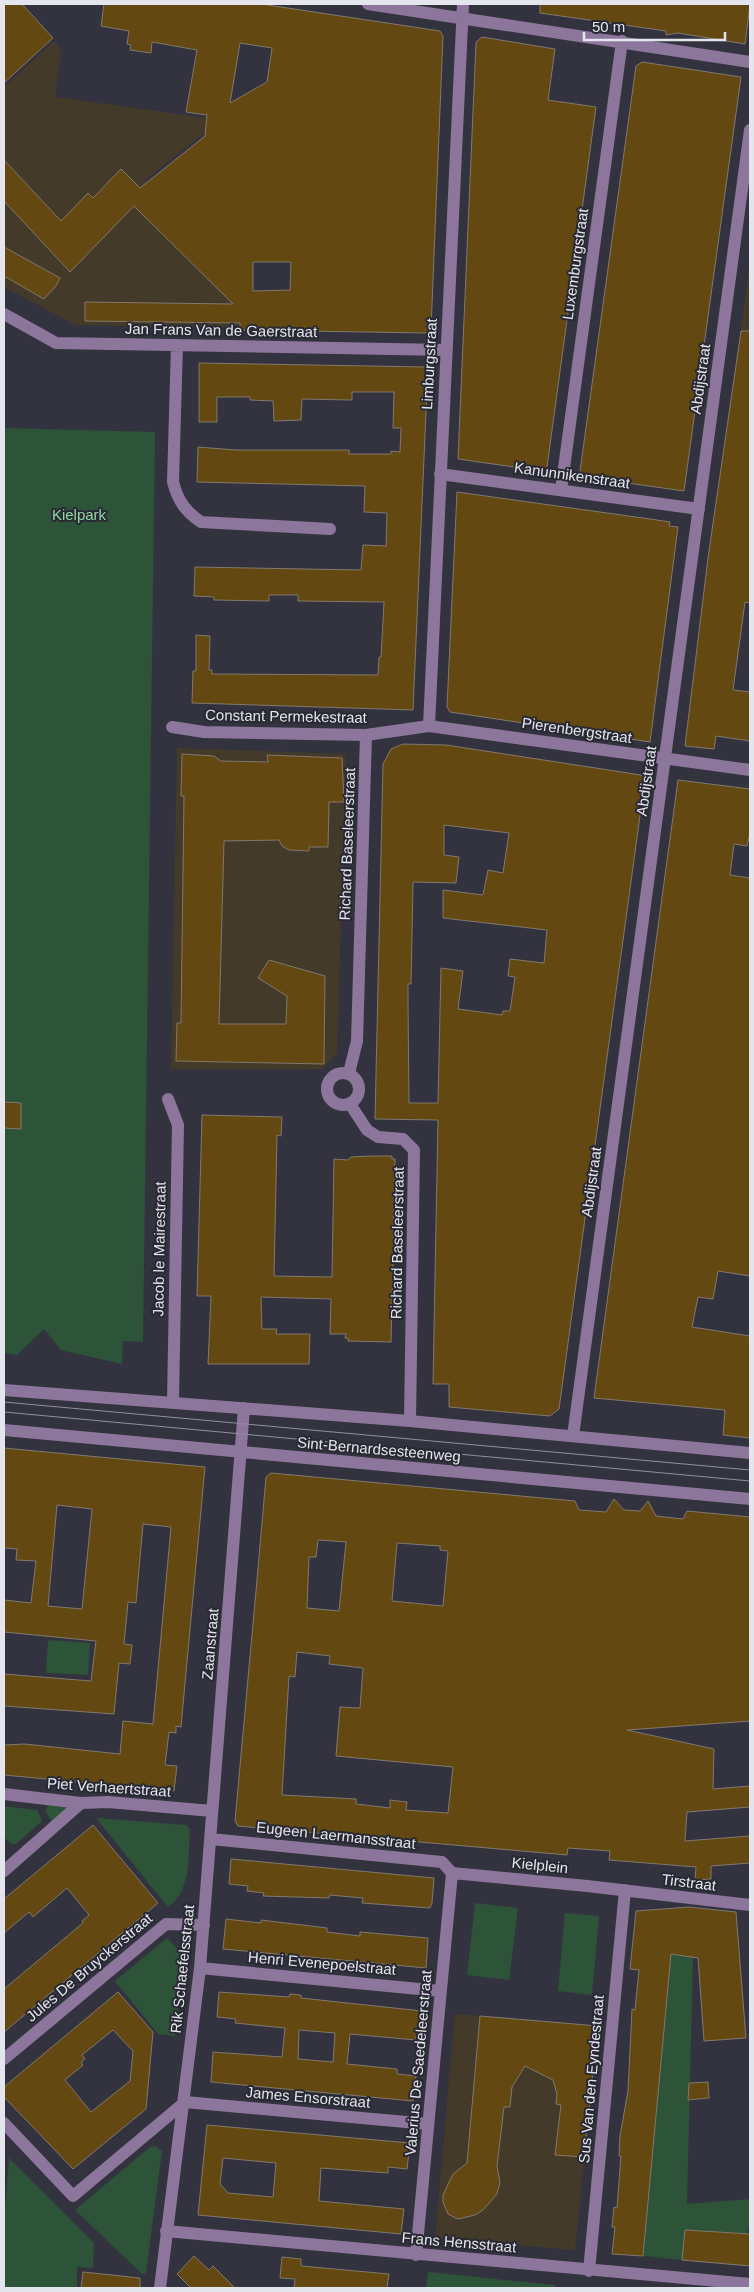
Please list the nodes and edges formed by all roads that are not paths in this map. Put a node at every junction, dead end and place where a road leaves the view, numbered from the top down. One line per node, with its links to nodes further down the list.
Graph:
1 (368, 4): 3 (street)
2 (463, 4): 3 (street, Limburgstraat)
3 (461, 18): 4 (street); 9 (street, Limburgstraat)
4 (622, 41): 5 (street); 11 (street, Luxemburgstraat)
5 (750, 62)
6 (750, 130): 12 (street, Abdijstraat)
7 (4, 314): 8 (street, Jan Frans Van de Gaerstraat)
8 (177, 345): 9 (street, Jan Frans Van de Gaerstraat); 13 (street)
9 (445, 350): 10 (street, Limburgstraat)
10 (440, 474): 11 (street, Kanunnikenstraat); 14 (street, Limburgstraat)
11 (561, 490): 12 (street, Kanunnikenstraat)
12 (699, 510): 17 (street, Abdijstraat)
13 (330, 528)
14 (429, 726): 16 (street, Constant Permekestraat); 17 (street, Pierenbergstraat)
15 (172, 727): 16 (street, Constant Permekestraat)
16 (366, 735): 19 (street, Richard Baseleerstraat)
17 (665, 759): 18 (street, Pierenbergstraat); 27 (street, Abdijstraat)
18 (750, 770)
19 (349, 1073): 21 (street); 21 (street)
20 (168, 1099): 23 (street, Jacob le Mairestraat)
21 (350, 1104): 25 (street, Richard Baseleerstraat)
22 (4, 1390): 23 (street, Sint-Bernardsesteenweg)
23 (173, 1402): 24 (street, Sint-Bernardsesteenweg)
24 (244, 1408): 25 (street, Sint-Bernardsesteenweg); 28 (street, Zaanstraat)
25 (410, 1421): 27 (street, Sint-Bernardsesteenweg)
26 (4, 1430): 28 (street, Sint-Bernardsesteenweg)
27 (573, 1436): 29 (street, Sint-Bernardsesteenweg)
28 (242, 1452): 30 (street, Sint-Bernardsesteenweg); 33 (street, Zaanstraat)
29 (750, 1453)
30 (750, 1499)
31 (4, 1794): 32 (street, Piet Verhaertstraat)
32 (81, 1803): 33 (street, Piet Verhaertstraat); 35 (street)
33 (212, 1811): 34 (street, Zaanstraat)
34 (211, 1840): 36 (street, Eugeen Laermansstraat); 40 (street, Rik Schaefelsstraat)
35 (4, 1871)
36 (452, 1873): 37 (street, Kielplein); 42 (street, Valerius De Saedeleerstraat)
37 (625, 1890): 38 (street, Tirstraat); 49 (street, Sus Van den Eyndestraat)
38 (750, 1905): 39 (street)
39 (750, 1913)
40 (204, 1925): 41 (street, Rik Schaefelsstraat); 43 (street, Jules De Bruyckerstraat)
41 (200, 1968): 42 (street, Henri Evenepoelstraat); 44 (street, Rik Schaefelsstraat)
42 (440, 1991): 46 (street, Valerius De Saedeleerstraat)
43 (4, 2059)
44 (184, 2102): 45 (street); 46 (street, James Ensorstraat); 47 (street, Rik Schaefelsstraat)
45 (4, 2123)
46 (428, 2124): 48 (street, Valerius De Saedeleerstraat)
47 (166, 2232): 48 (street, Frans Hensstraat); 51 (street, Rik Schaefelsstraat)
48 (416, 2255): 49 (street, Frans Hensstraat)
49 (589, 2271): 50 (street, Frans Hensstraat)
50 (750, 2284)
51 (160, 2288)

